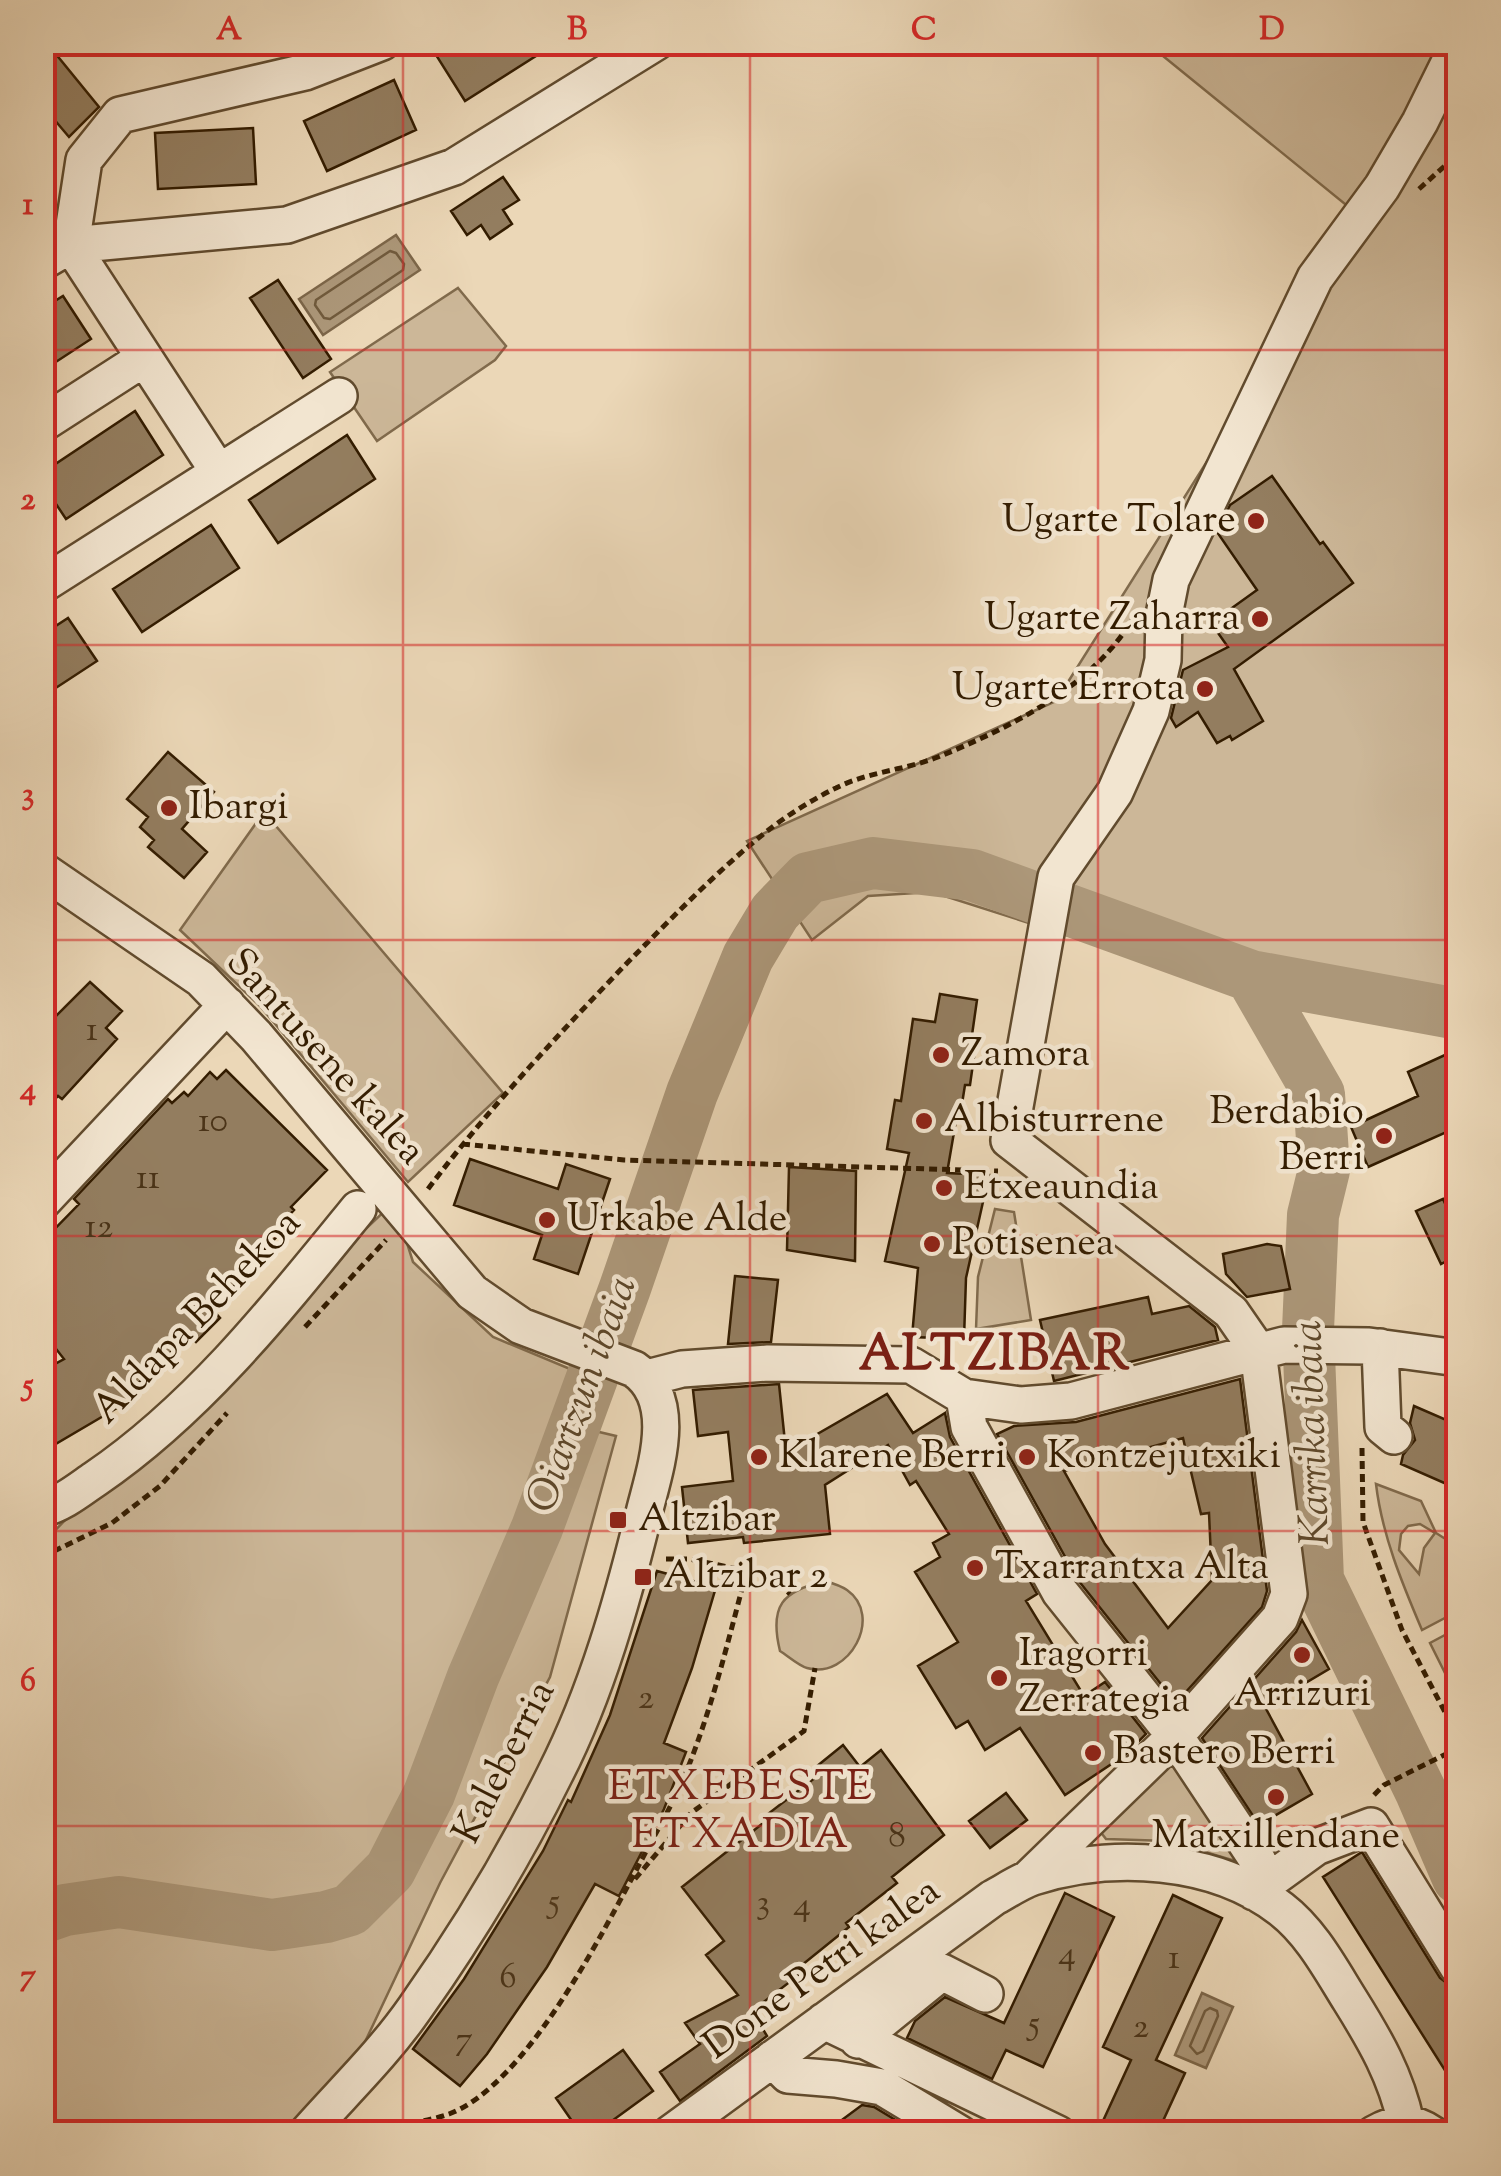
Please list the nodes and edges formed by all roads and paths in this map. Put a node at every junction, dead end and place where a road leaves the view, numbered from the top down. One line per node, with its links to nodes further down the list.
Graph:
1 (382, 42): 6 (street)
2 (656, 42): 6 (street)
3 (1458, 45): 16 (street)
4 (1458, 154): 5 (path)
5 (1418, 190)
6 (57, 253): 7 (street)
7 (143, 359): 9 (street); 10 (street)
8 (339, 396): 10 (street)
9 (42, 424)
10 (218, 471): 11 (street)
11 (42, 585)
12 (1139, 607): 15 (path)
13 (42, 870): 14 (street, Santusene kalea)
14 (227, 1006): 17 (street); 19 (street, Santusene kalea)
15 (462, 1144): 16 (path); 19 (path)
16 (1042, 1166): 22 (street)
17 (42, 1202)
18 (358, 1209): 28 (street, Aldapa Behekoa)
19 (408, 1216): 20 (path); 24 (street, Santusene kalea)
20 (296, 1338)
21 (1365, 1346): 22 (street); 23 (street); 27 (street)
22 (1271, 1348): 25 (street); 34 (street, Done Petri kalea)
23 (1458, 1358)
24 (647, 1378): 25 (street); 30 (street, Kaleberria)
25 (964, 1397): 34 (street)
26 (234, 1405): 29 (path)
27 (1378, 1440): 35 (path)
28 (42, 1509)
29 (42, 1557)
30 (633, 1559): 31 (path); 46 (street, Kaleberria)
31 (747, 1570): 32 (path); 40 (path)
32 (790, 1594)
33 (815, 1668): 40 (path)
34 (1175, 1736): 38 (street); 39 (street, Done Petri kalea)
35 (1458, 1737)
36 (1458, 1748): 37 (path)
37 (1384, 1785)
38 (1256, 1876): 39 (street, Done Petri kalea); 41 (street); 47 (street)
39 (1028, 1879): 43 (street, Done Petri kalea)
40 (626, 1889): 46 (path)
41 (1458, 1967)
42 (985, 1994): 44 (street)
43 (824, 2021): 44 (street); 45 (street, Done Petri kalea)
44 (858, 2040): 50 (street)
45 (772, 2059): 48 (street, Done Petri kalea); 49 (street)
46 (314, 2125)
47 (1404, 2130)
48 (670, 2134)
49 (960, 2134)
50 (1058, 2134)

